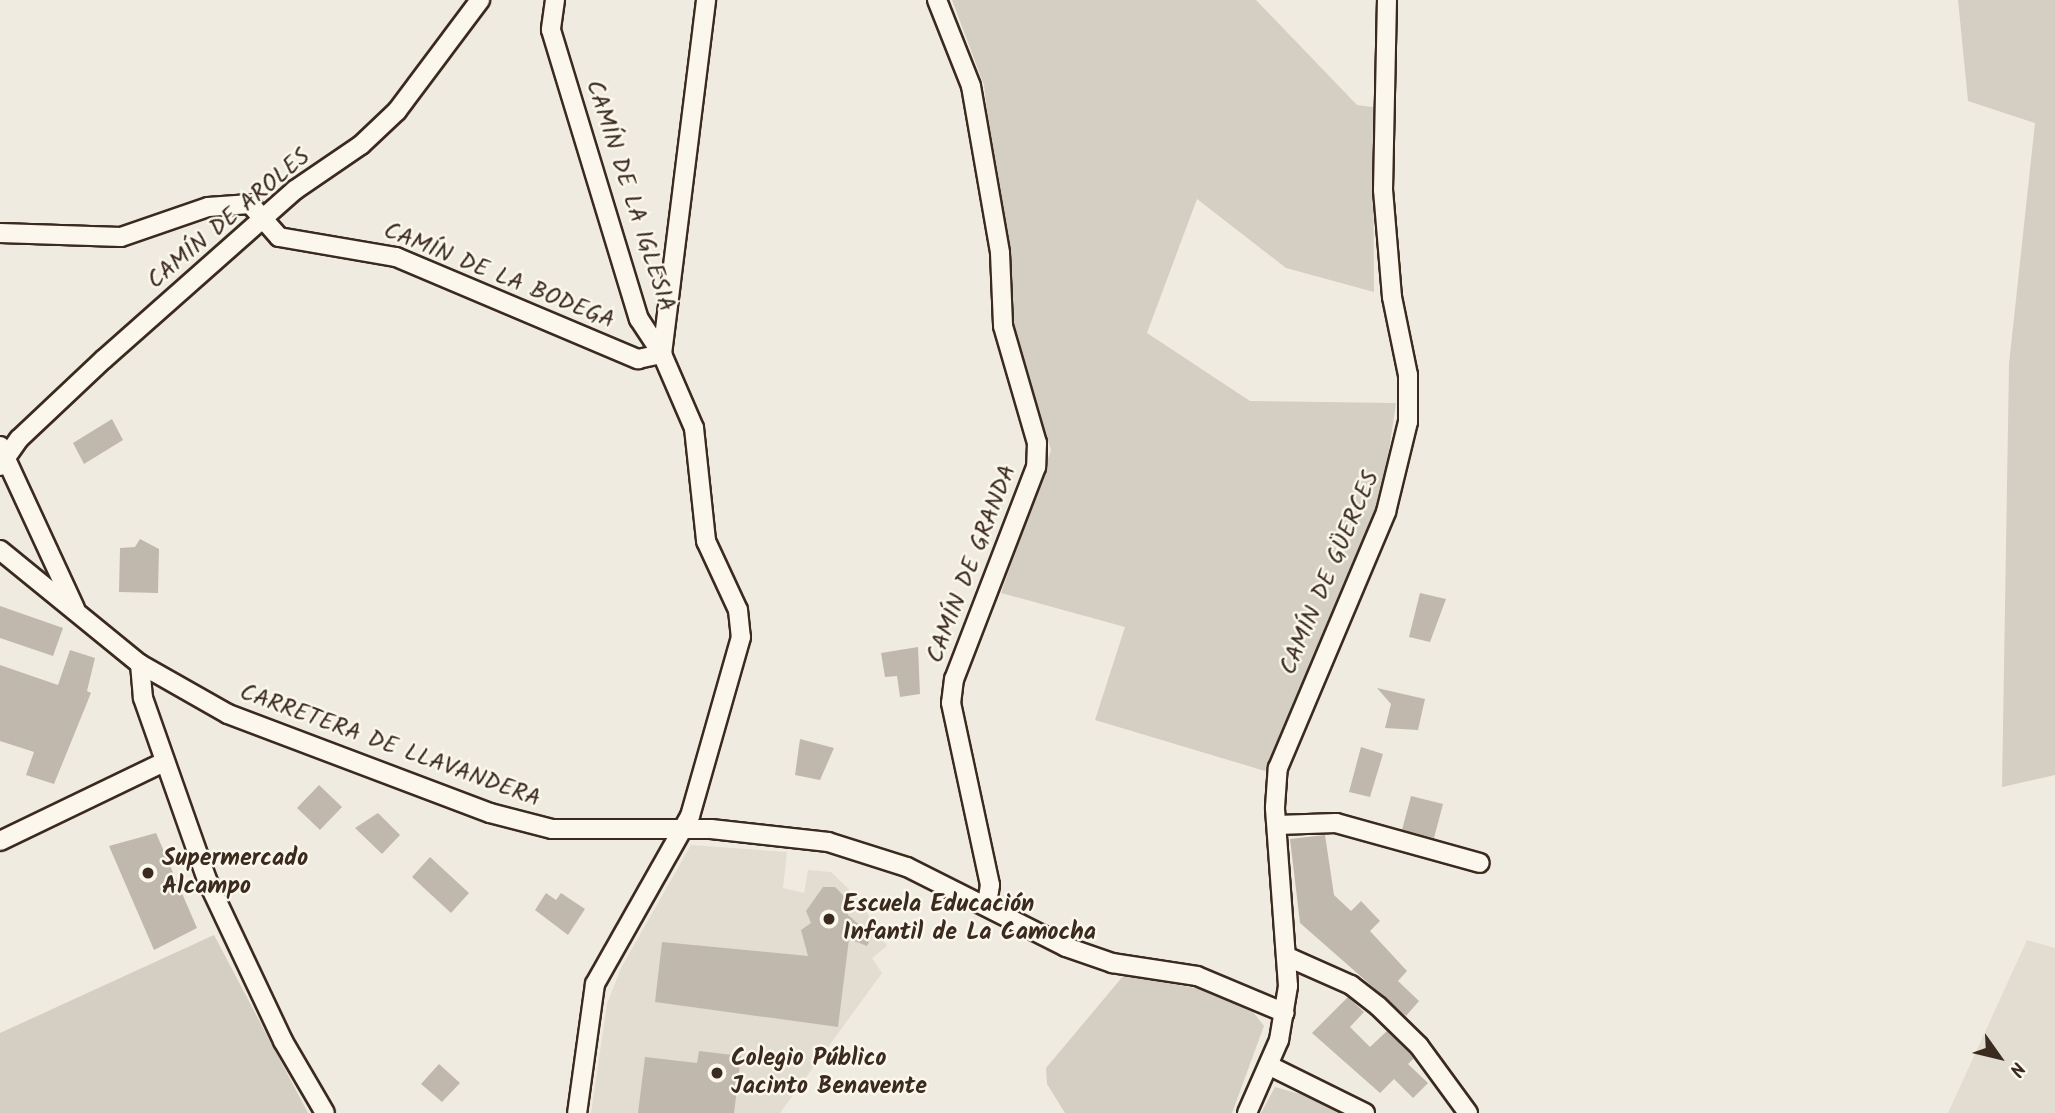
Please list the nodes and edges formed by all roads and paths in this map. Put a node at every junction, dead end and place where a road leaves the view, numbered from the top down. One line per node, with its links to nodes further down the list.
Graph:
1 (555, 0): 8 (street, CAMÍN DE LA IGLESIA)
2 (706, 0): 8 (street)
3 (937, 0): 18 (street, CAMÍN DE GRANDA)
4 (1387, 0): 14 (street, CAMÍN DE GÜERCES)
5 (474, 3): 6 (street, CAMÍN DE AROLES)
6 (262, 217): 7 (street, CAMÍN DE LA BODEGA); 8 (street, CAMÍN DE LA BODEGA); 9 (street, CAMÍN DE AROLES)
7 (0, 233)
8 (662, 354): 15 (street, CAMÍN DE LA IGLESIA)
9 (2, 458): 11 (street)
10 (0, 550): 11 (street, CARRETERA DE LLAVANDERA)
11 (79, 615): 12 (street, CARRETERA DE LLAVANDERA)
12 (140, 664): 13 (street); 15 (street, CARRETERA DE LLAVANDERA)
13 (164, 762): 16 (street); 22 (street)
14 (1277, 825): 17 (street); 19 (street, CAMÍN DE GÜERCES)
15 (684, 830): 18 (street, CARRETERA DE LLAVANDERA); 23 (street, CAMÍN DE LA IGLESIA)
16 (0, 841)
17 (1480, 863)
18 (987, 903): 20 (street, CARRETERA DE LLAVANDERA)
19 (1290, 958): 20 (street, CAMÍN DE GÜERCES); 26 (street)
20 (1285, 1013): 21 (street, CAMÍN DE GÜERCES)
21 (1270, 1066): 24 (street, CAMÍN DE GÜERCES); 25 (street)
22 (326, 1113)
23 (577, 1113)
24 (1247, 1113)
25 (1366, 1113)
26 (1468, 1113)

